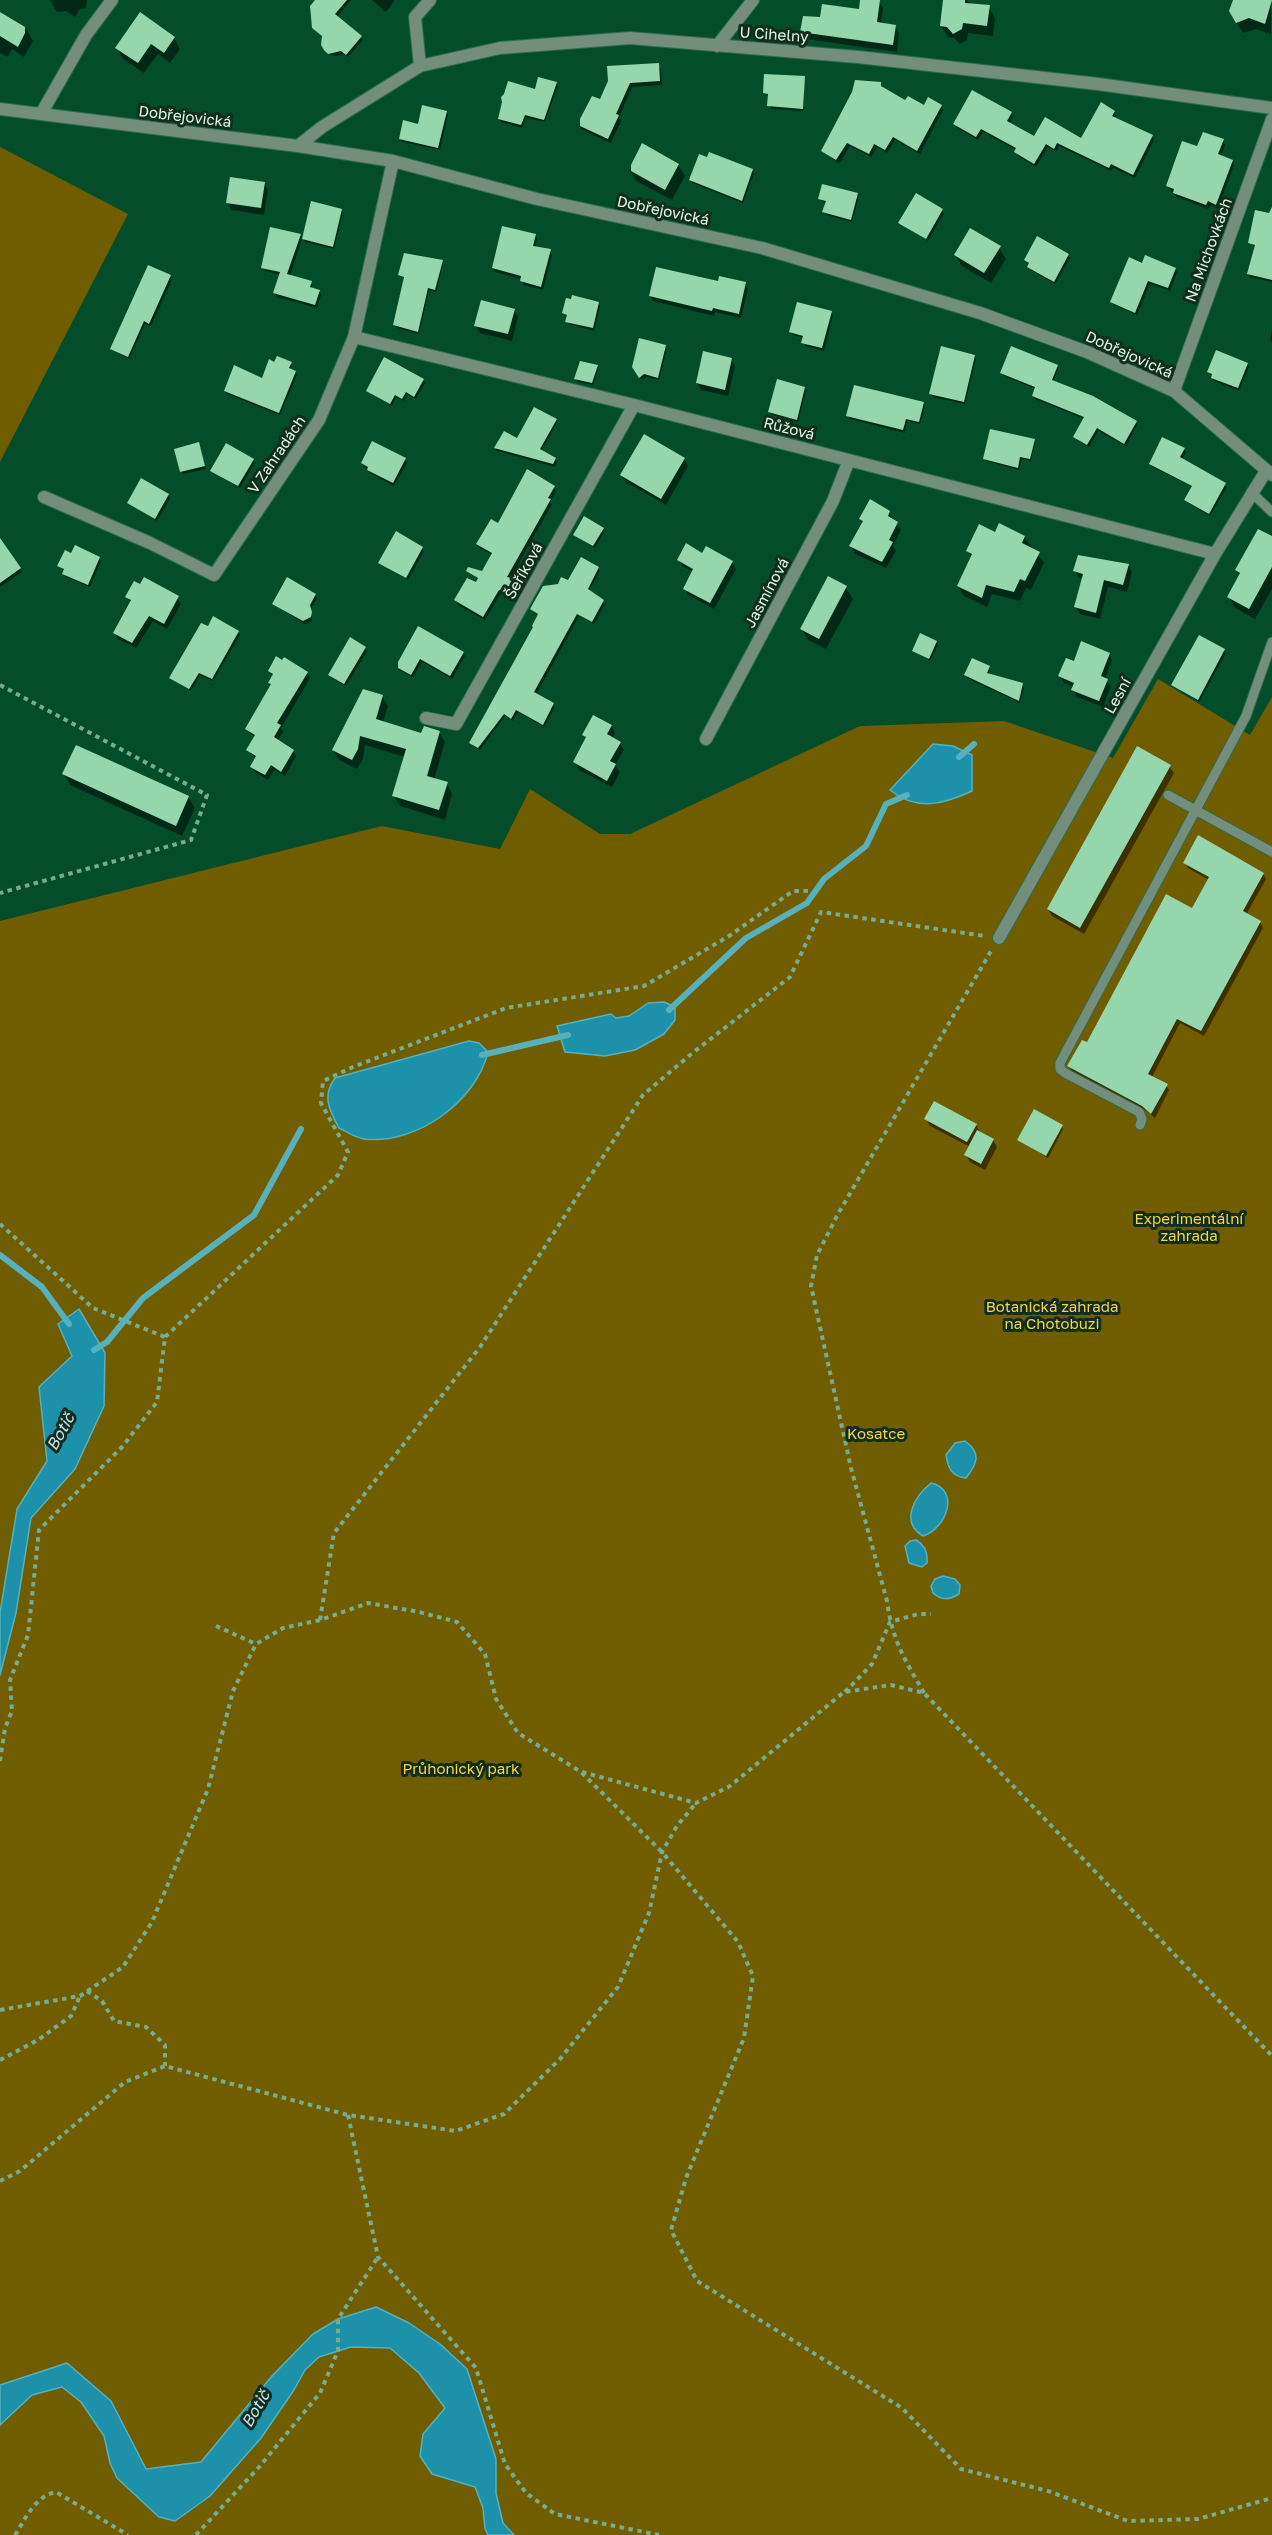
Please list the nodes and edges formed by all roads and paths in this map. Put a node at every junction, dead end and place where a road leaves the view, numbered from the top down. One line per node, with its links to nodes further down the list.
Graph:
1 (112, 0): 8 (street)
2 (430, 0): 5 (street)
3 (753, 0): 4 (street)
4 (717, 46): 5 (street, U Cihelny); 6 (street, U Cihelny)
5 (420, 66): 10 (street, U Cihelny)
6 (1272, 108)
7 (0, 109): 8 (street, Dobřejovická)
8 (41, 114): 10 (street, Dobřejovická)
9 (1272, 119): 13 (street, Na Michovkách)
10 (298, 146): 11 (street, Dobřejovická)
11 (393, 162): 12 (street, V Zahradách); 13 (street, Dobřejovická)
12 (354, 337): 14 (street, Růžová); 18 (street, V Zahradách)
13 (1174, 391): 16 (street, Dobřejovická)
14 (634, 405): 15 (street, Růžová); 23 (street, Šeříková)
15 (849, 460): 20 (street, Růžová); 24 (street, Jasmínová)
16 (1269, 473): 17 (street, Lesní)
17 (1251, 492): 19 (lane); 20 (street, Lesní)
18 (44, 497)
19 (1272, 512)
20 (1215, 554): 30 (street, Lesní)
21 (1272, 642): 26 (lane)
22 (0, 685): 29 (path)
23 (426, 718)
24 (706, 739)
25 (1168, 795): 26 (lane)
26 (1196, 809): 27 (lane); 31 (lane)
27 (1272, 852)
28 (809, 891): 33 (path)
29 (0, 893)
30 (999, 938): 35 (path); 36 (path)
31 (1140, 1125)
32 (0, 1224): 33 (path)
33 (165, 1337): 41 (path)
34 (931, 1614): 36 (path)
35 (320, 1620): 38 (path); 42 (path)
36 (890, 1622): 39 (path); 40 (path)
37 (216, 1626): 38 (path)
38 (256, 1644): 45 (path)
39 (844, 1692): 40 (path); 43 (path)
40 (924, 1694): 48 (path)
41 (0, 1761)
42 (581, 1772): 43 (path); 44 (path)
43 (696, 1803): 44 (path)
44 (662, 1852): 51 (path); 54 (path)
45 (87, 1991): 46 (path); 50 (path)
46 (80, 1996): 47 (path); 49 (path)
47 (0, 2010)
48 (1272, 2056)
49 (0, 2060)
50 (165, 2066): 51 (path); 52 (path)
51 (348, 2115): 53 (path)
52 (0, 2181)
53 (378, 2256): 57 (path); 58 (path)
54 (1272, 2498)
55 (15, 2535): 56 (path)
56 (128, 2535)
57 (196, 2535)
58 (658, 2535)

